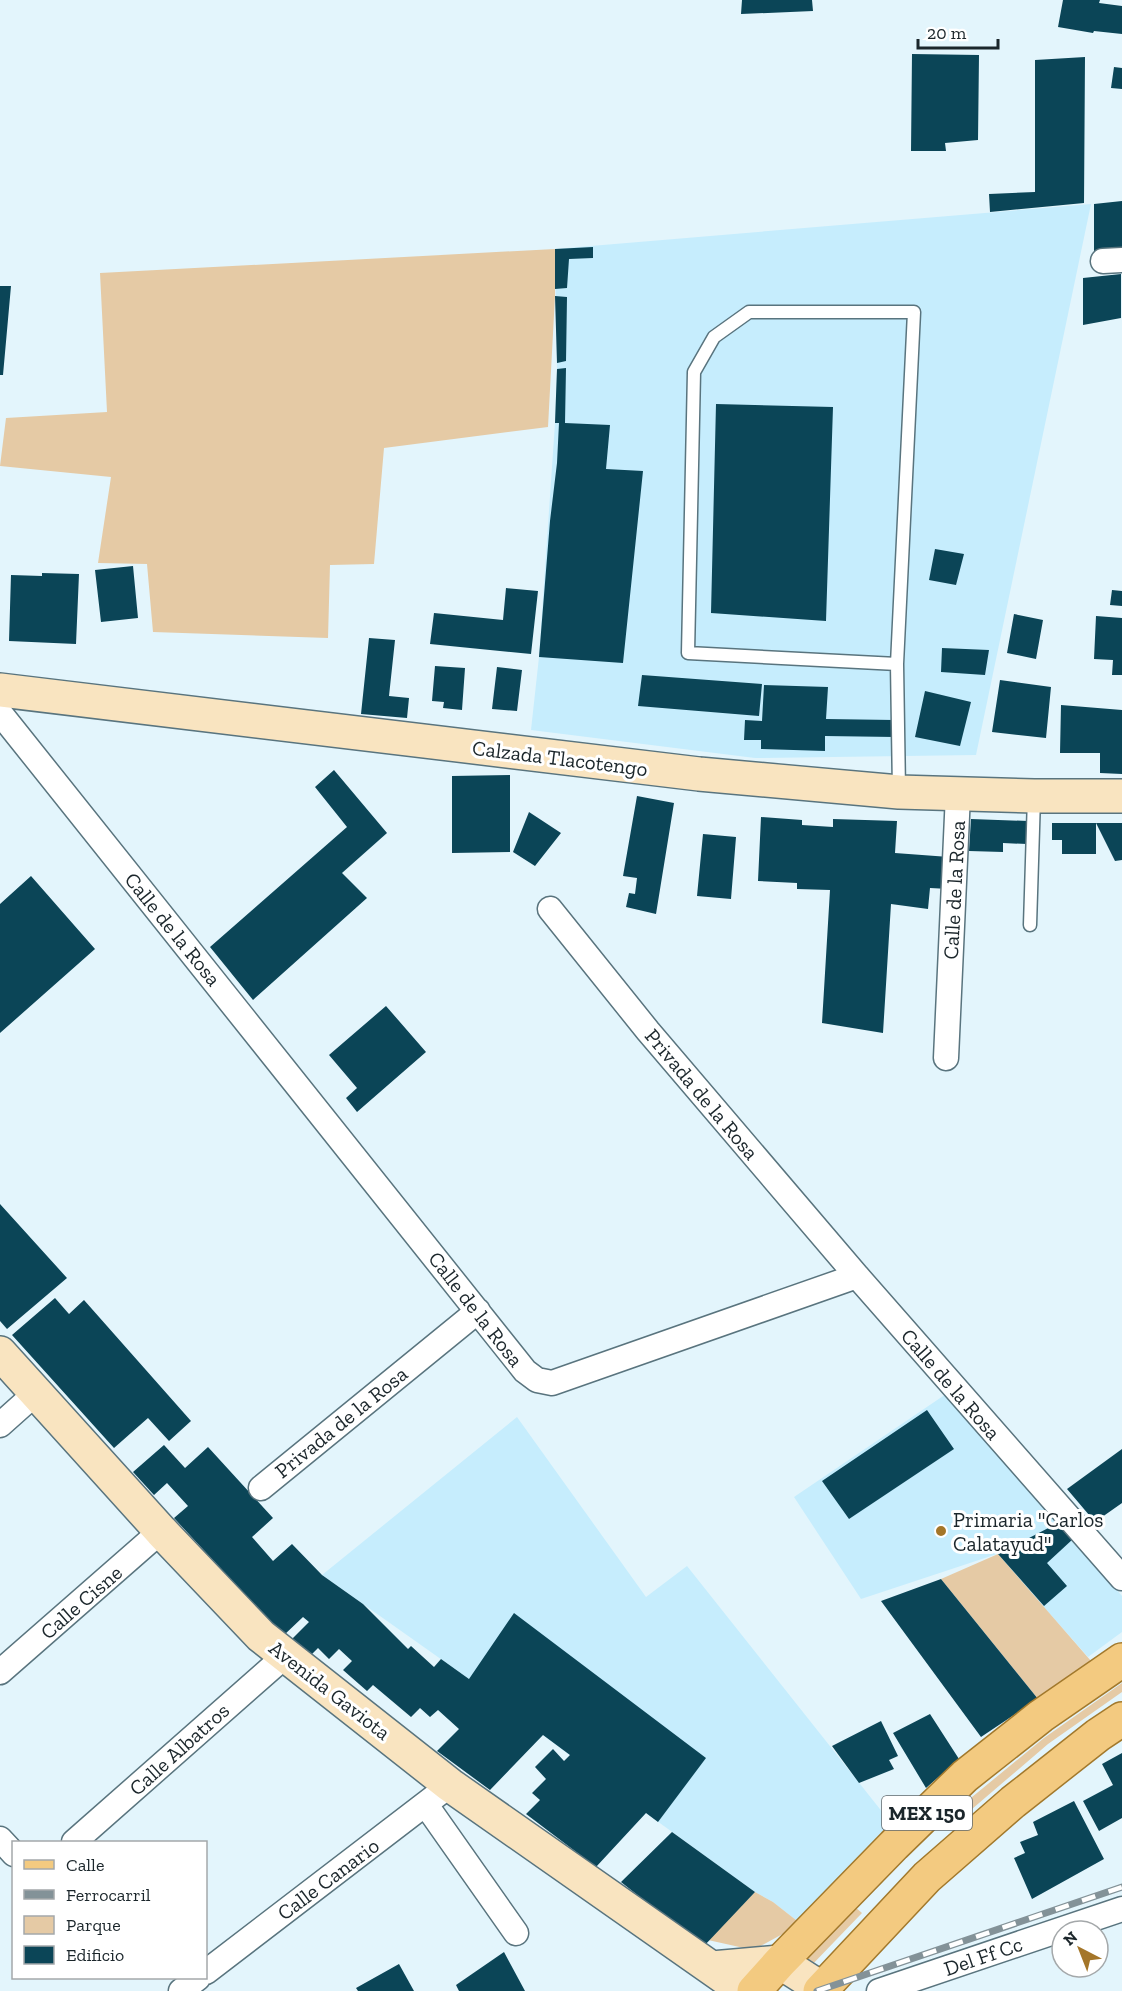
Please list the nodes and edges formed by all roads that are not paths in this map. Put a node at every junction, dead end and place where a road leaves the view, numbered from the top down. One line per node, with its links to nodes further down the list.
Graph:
1 (897, 664): 1 (lane); 4 (lane)
2 (0, 690): 4 (street, Calzada Tlacotengo)
3 (0, 713): 12 (street, Calle de la Rosa)
4 (899, 792): 5 (street, Calzada Tlacotengo)
5 (958, 794): 7 (street, Calzada Tlacotengo); 10 (street, Calle de la Rosa)
6 (1122, 795): 7 (street, Calzada Tlacotengo)
7 (1034, 796): 9 (lane)
8 (550, 909): 11 (street, Privada de la Rosa)
9 (1030, 925)
10 (946, 1058)
11 (857, 1276): 12 (street, Calle de la Rosa); 18 (street, Calle de la Rosa)
12 (478, 1311): 16 (street, Privada de la Rosa)
13 (0, 1353): 14 (street, Avenida Gaviota)
14 (37, 1392): 15 (street); 17 (street, Avenida Gaviota)
15 (0, 1425)
16 (261, 1488)
17 (161, 1531): 19 (street, Avenida Gaviota); 21 (street, Calle Cisne)
18 (1122, 1578)
19 (285, 1656): 23 (street, Avenida Gaviota); 25 (street, Calle Albatros)
20 (1122, 1660): 26 (main road, MEX 150)
21 (0, 1672)
22 (1122, 1719): 28 (main road, MEX 150)
23 (438, 1795): 30 (street); 32 (street, Avenida Gaviota); 33 (street, Calle Canario)
24 (0, 1839): 27 (street)
25 (75, 1841)
26 (894, 1845): 28 (main road); 31 (main road, MEX 150)
27 (12, 1852)
28 (927, 1877): 35 (main road, MEX 150)
29 (1122, 1909): 39 (street, Del Ff Cc)
30 (516, 1933)
31 (780, 1962): 32 (street); 35 (street); 38 (main road, MEX 150)
32 (712, 1968): 37 (street, Avenida Gaviota)
33 (207, 1971)
34 (196, 1979): 36 (street)
35 (821, 1990)
36 (181, 1991)
37 (744, 1991)
38 (754, 1991)
39 (879, 1991)

